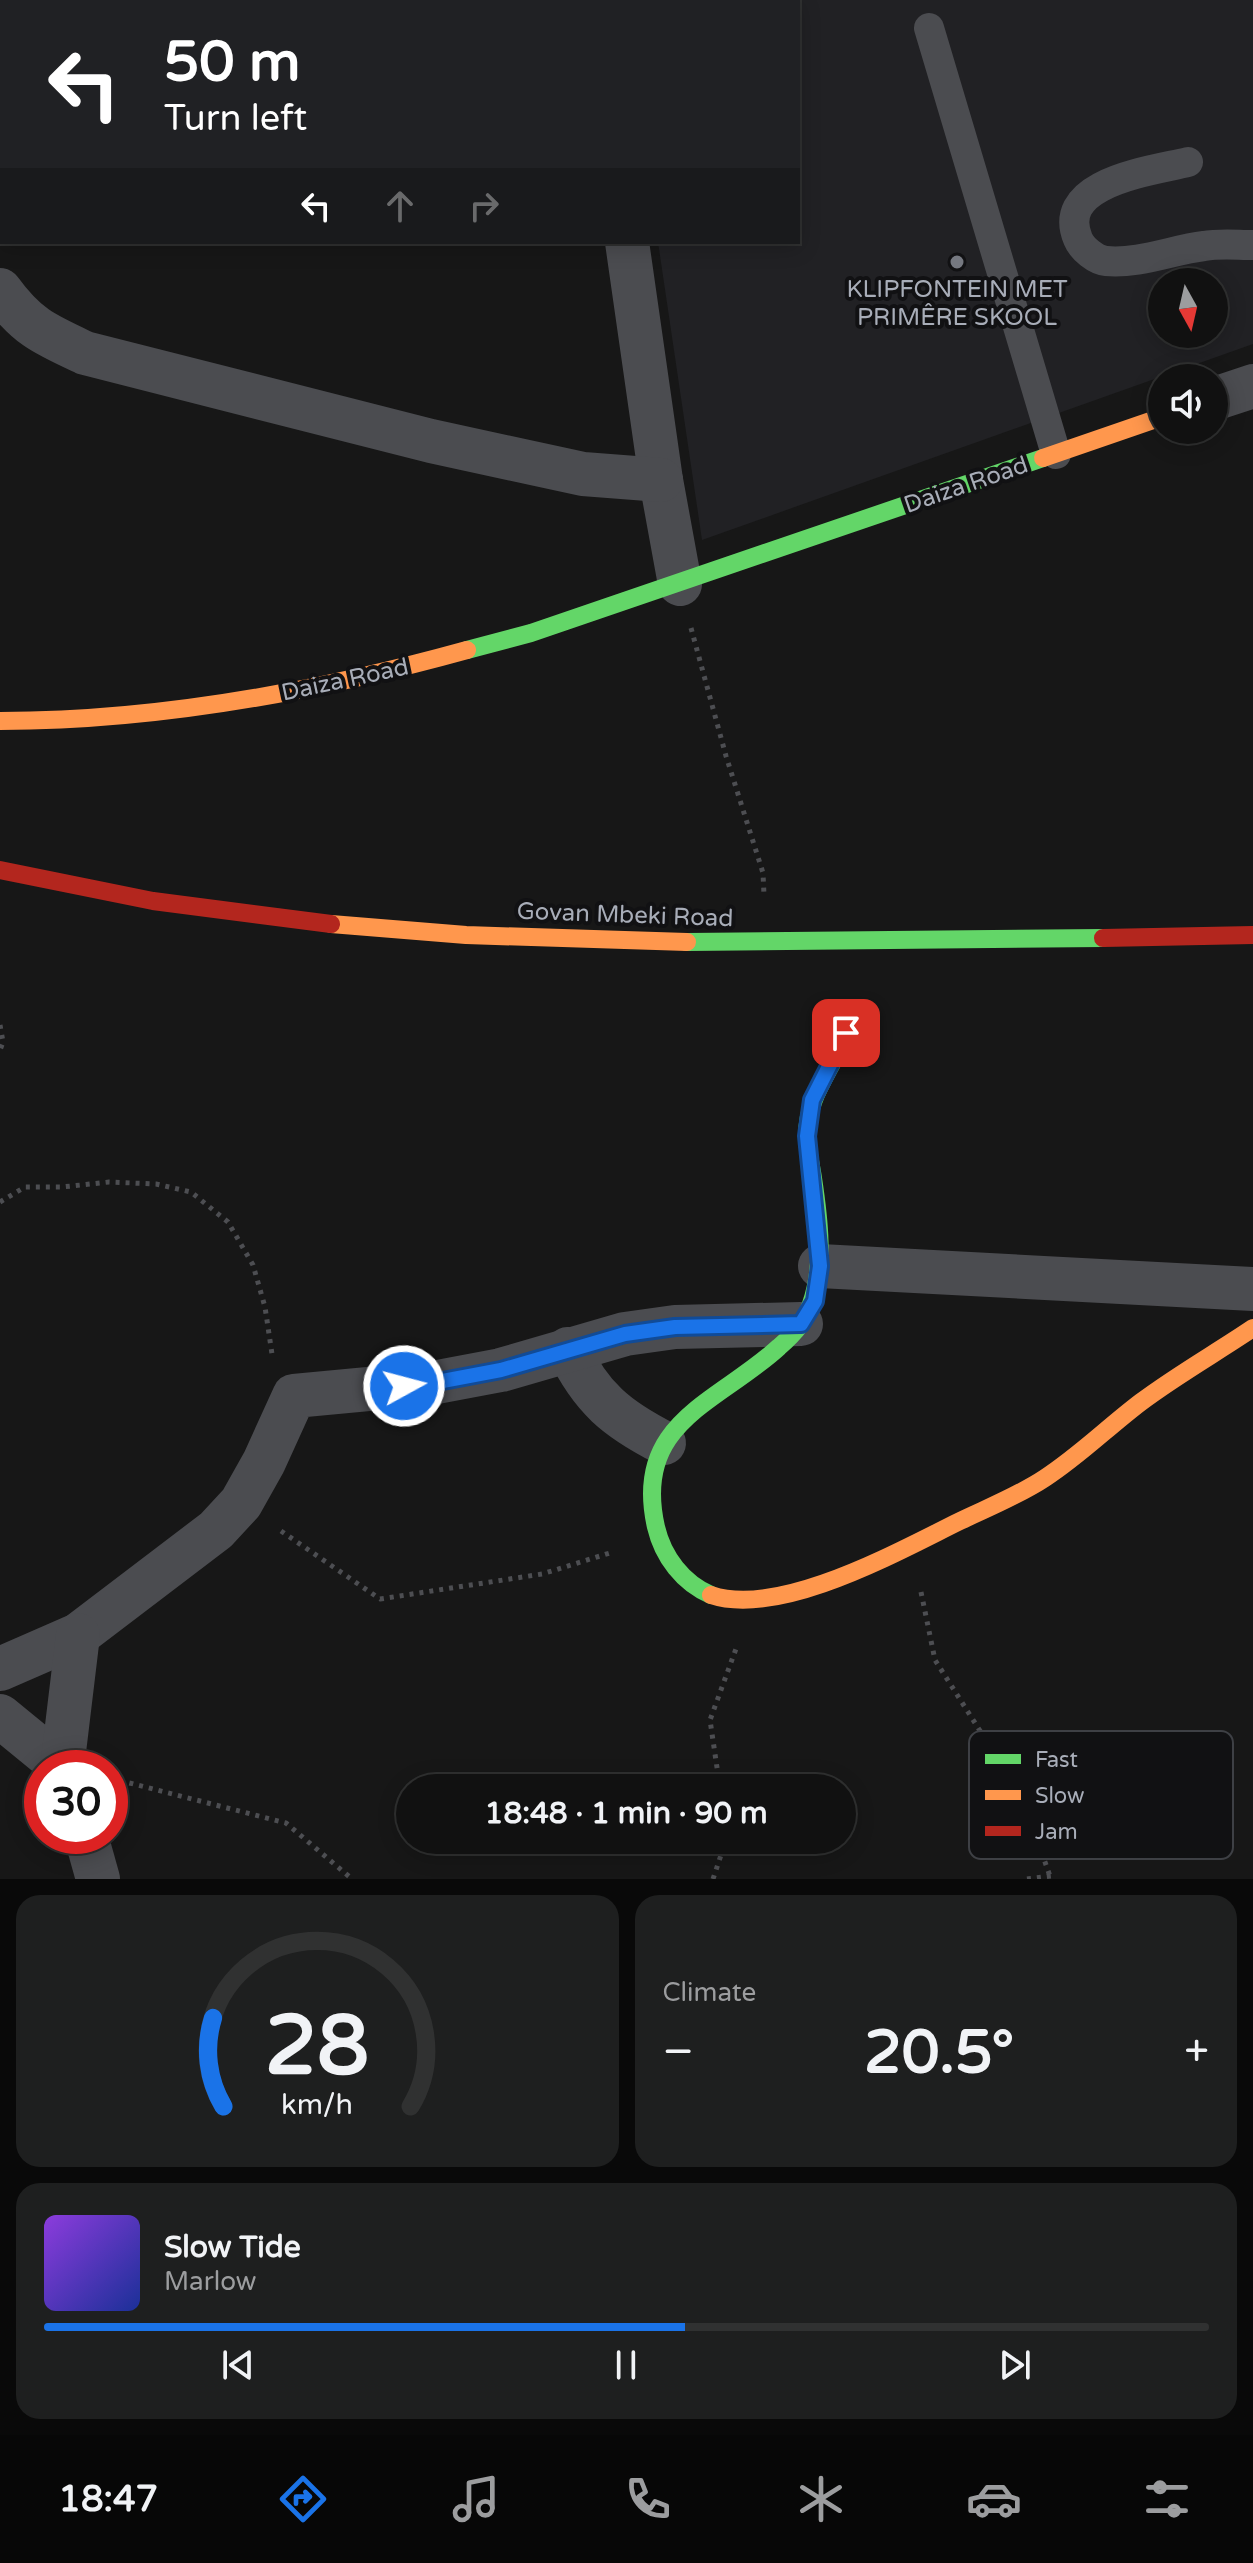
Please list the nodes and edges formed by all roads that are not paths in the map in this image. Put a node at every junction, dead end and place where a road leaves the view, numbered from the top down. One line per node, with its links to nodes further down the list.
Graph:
1 (929, 28): 9 (lane)
2 (1188, 162): 4 (lane)
3 (627, 244): 10 (street)
4 (1253, 245)
5 (0, 290): 10 (street)
6 (1253, 386): 7 (street)
7 (1228, 394)
8 (1148, 422): 9 (street, Daiza Road)
9 (1056, 454): 11 (street, Daiza Road)
10 (661, 480): 11 (street)
11 (680, 584): 12 (street, Daiza Road)
12 (0, 721)
13 (0, 870): 14 (street, Govan Mbeki Road)
14 (1253, 935)
15 (852, 1018): 16 (street)
16 (820, 1266): 17 (street); 18 (street)
17 (1253, 1289)
18 (801, 1324): 20 (street); 21 (street)
19 (1253, 1328): 21 (street)
20 (568, 1349): 21 (street); 22 (street)
21 (664, 1443)
22 (78, 1635): 23 (street); 26 (street)
23 (0, 1669)
24 (0, 1716): 25 (street)
25 (41, 1750)
26 (64, 1750)
27 (91, 1854): 28 (street)
28 (98, 1879)

